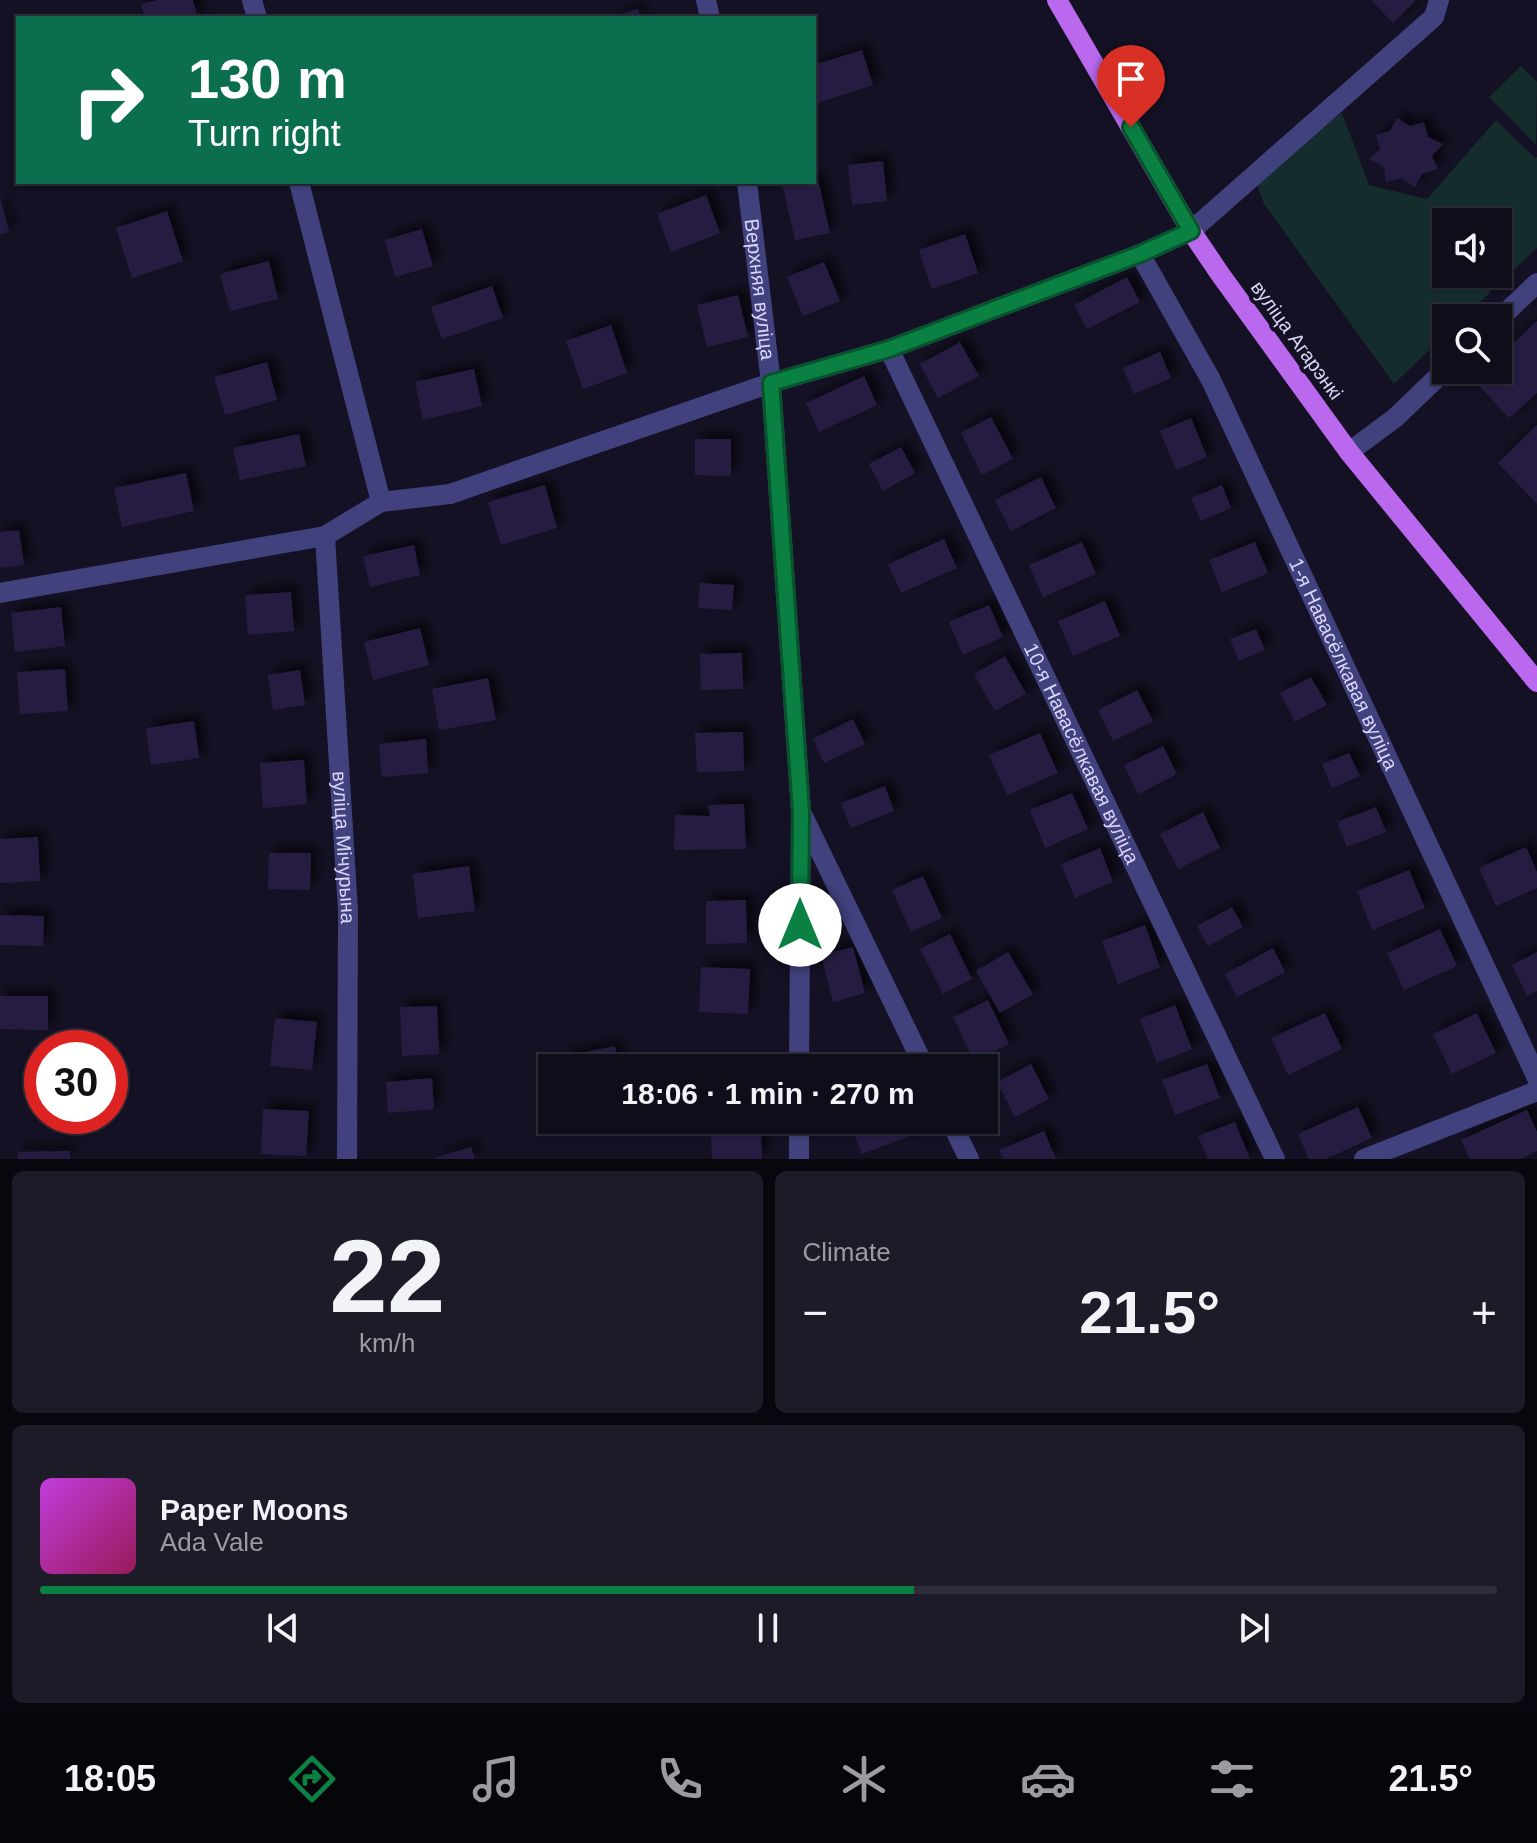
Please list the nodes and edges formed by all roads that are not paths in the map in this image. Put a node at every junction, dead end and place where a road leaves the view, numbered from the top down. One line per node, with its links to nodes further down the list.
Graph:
1 (1057, 0): 5 (main road, вуліца Агарэнкі)
2 (1439, 0): 5 (street)
3 (300, 184): 13 (street)
4 (747, 184): 11 (street, Верхняя вуліца)
5 (1191, 231): 6 (street); 12 (main road, вуліца Агарэнкі)
6 (1140, 254): 9 (street); 20 (street, 1-я Навасёлкавая вуліца)
7 (1537, 283): 8 (street)
8 (1512, 307)
9 (889, 349): 11 (street); 27 (street, 10-я Навасёлкавая вуліца)
10 (1432, 382): 12 (street)
11 (771, 383): 13 (street); 17 (street, Верхняя вуліца)
12 (1349, 452): 16 (main road, вуліца Агарэнкі)
13 (381, 502): 14 (street)
14 (325, 536): 15 (street); 24 (street, вуліца Мічурына)
15 (0, 593)
16 (1537, 682)
17 (801, 811): 18 (street, Верхняя вуліца); 19 (street)
18 (799, 1054)
19 (918, 1054)
20 (1537, 1078)
21 (1537, 1091): 28 (street)
22 (799, 1134): 25 (street)
23 (957, 1134): 26 (street)
24 (347, 1159)
25 (799, 1159)
26 (969, 1159)
27 (1275, 1159)
28 (1364, 1159)

